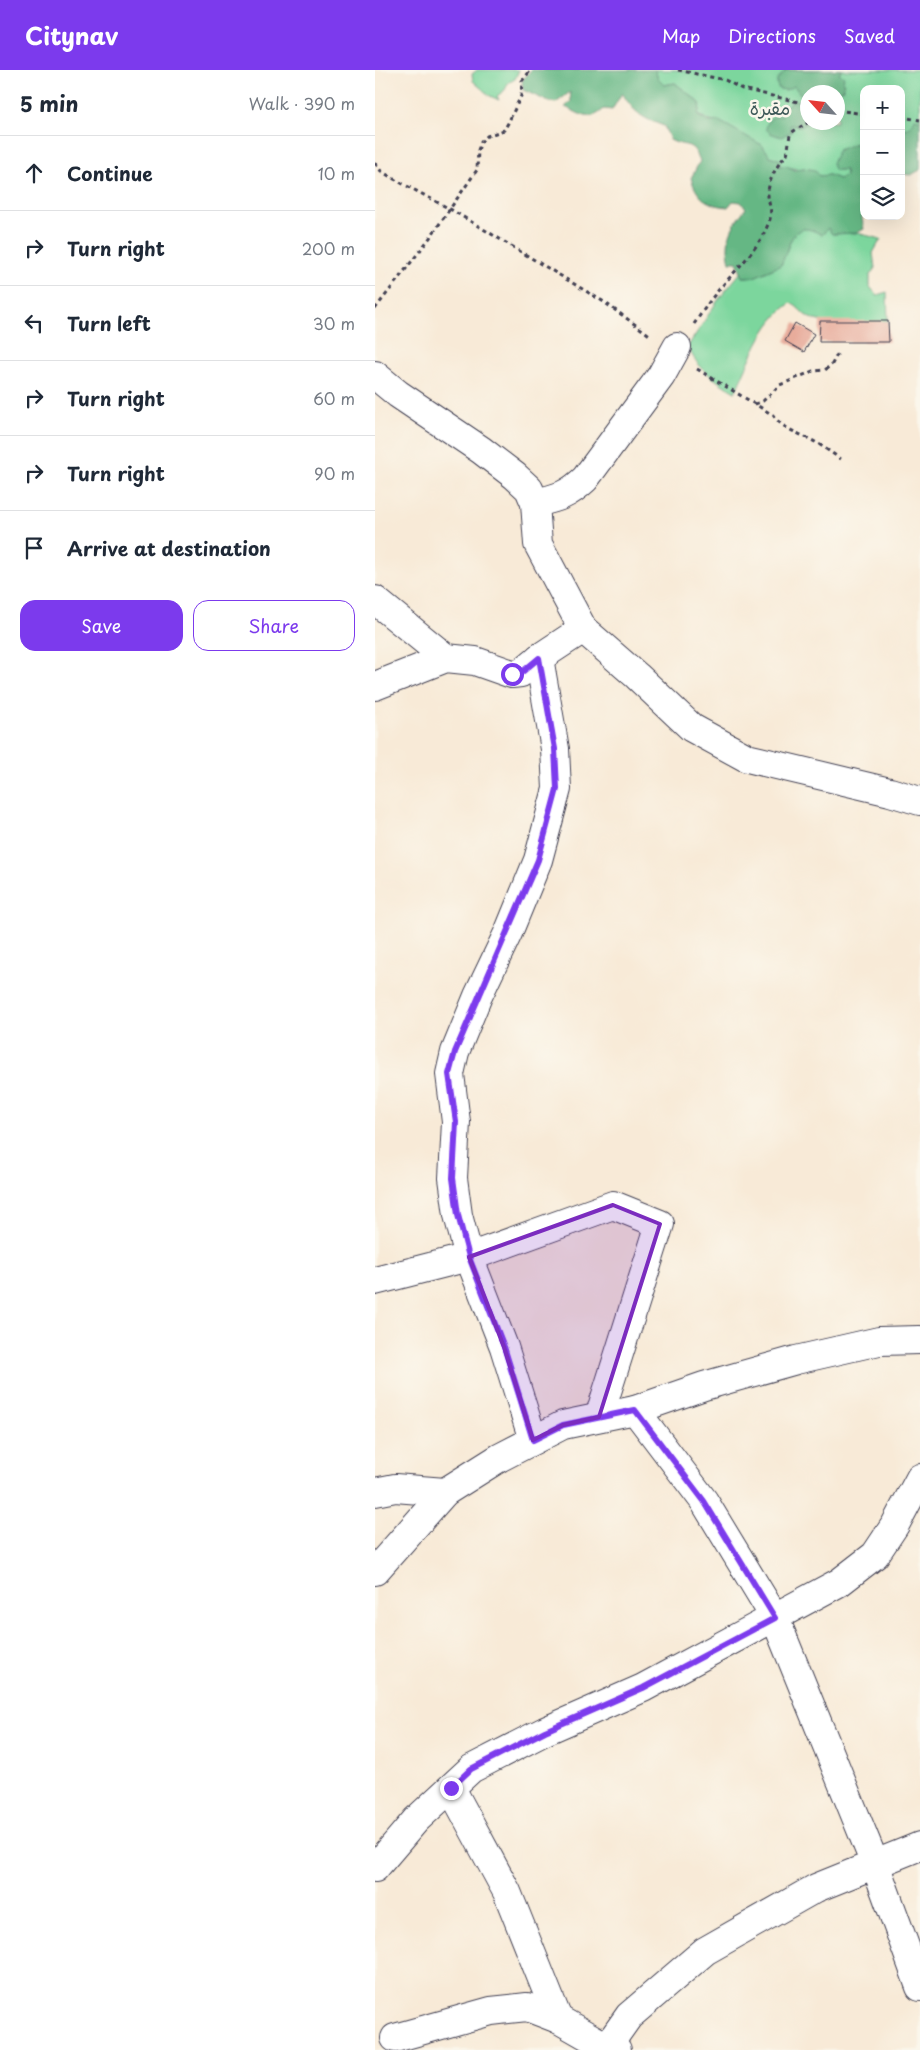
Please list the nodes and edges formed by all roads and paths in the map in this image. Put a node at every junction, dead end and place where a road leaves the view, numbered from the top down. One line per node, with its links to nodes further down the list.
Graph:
1 (531, 70): 10 (path)
2 (678, 70): 3 (path)
3 (800, 102)
4 (845, 111): 5 (path)
5 (860, 113)
6 (905, 118): 7 (path)
7 (920, 120)
8 (800, 127): 12 (path)
9 (375, 163): 10 (path)
10 (450, 209): 11 (path); 12 (path)
11 (375, 309)
12 (675, 350): 15 (path); 17 (street)
13 (838, 353): 15 (path)
14 (375, 375): 17 (street)
15 (754, 404): 16 (path)
16 (841, 459)
17 (535, 503): 19 (street)
18 (375, 600): 20 (street)
19 (583, 629): 21 (street); 23 (street)
20 (446, 658): 21 (street); 22 (street)
21 (539, 658): 24 (street)
22 (375, 686)
23 (920, 801)
24 (469, 1257): 25 (street); 28 (street); 29 (street)
25 (375, 1281)
26 (920, 1340): 27 (street)
27 (635, 1410): 28 (street); 34 (street)
28 (599, 1417): 29 (street)
29 (533, 1440): 32 (street)
30 (920, 1478): 34 (street)
31 (375, 1492): 32 (street)
32 (445, 1492): 33 (street)
33 (375, 1571)
34 (775, 1618): 35 (street); 37 (street)
35 (451, 1788): 38 (street); 40 (street)
36 (920, 1846): 37 (street)
37 (875, 1864): 39 (street); 42 (street)
38 (375, 1868)
39 (920, 1987)
40 (558, 2019): 41 (street); 42 (street)
41 (394, 2041)
42 (610, 2049)

